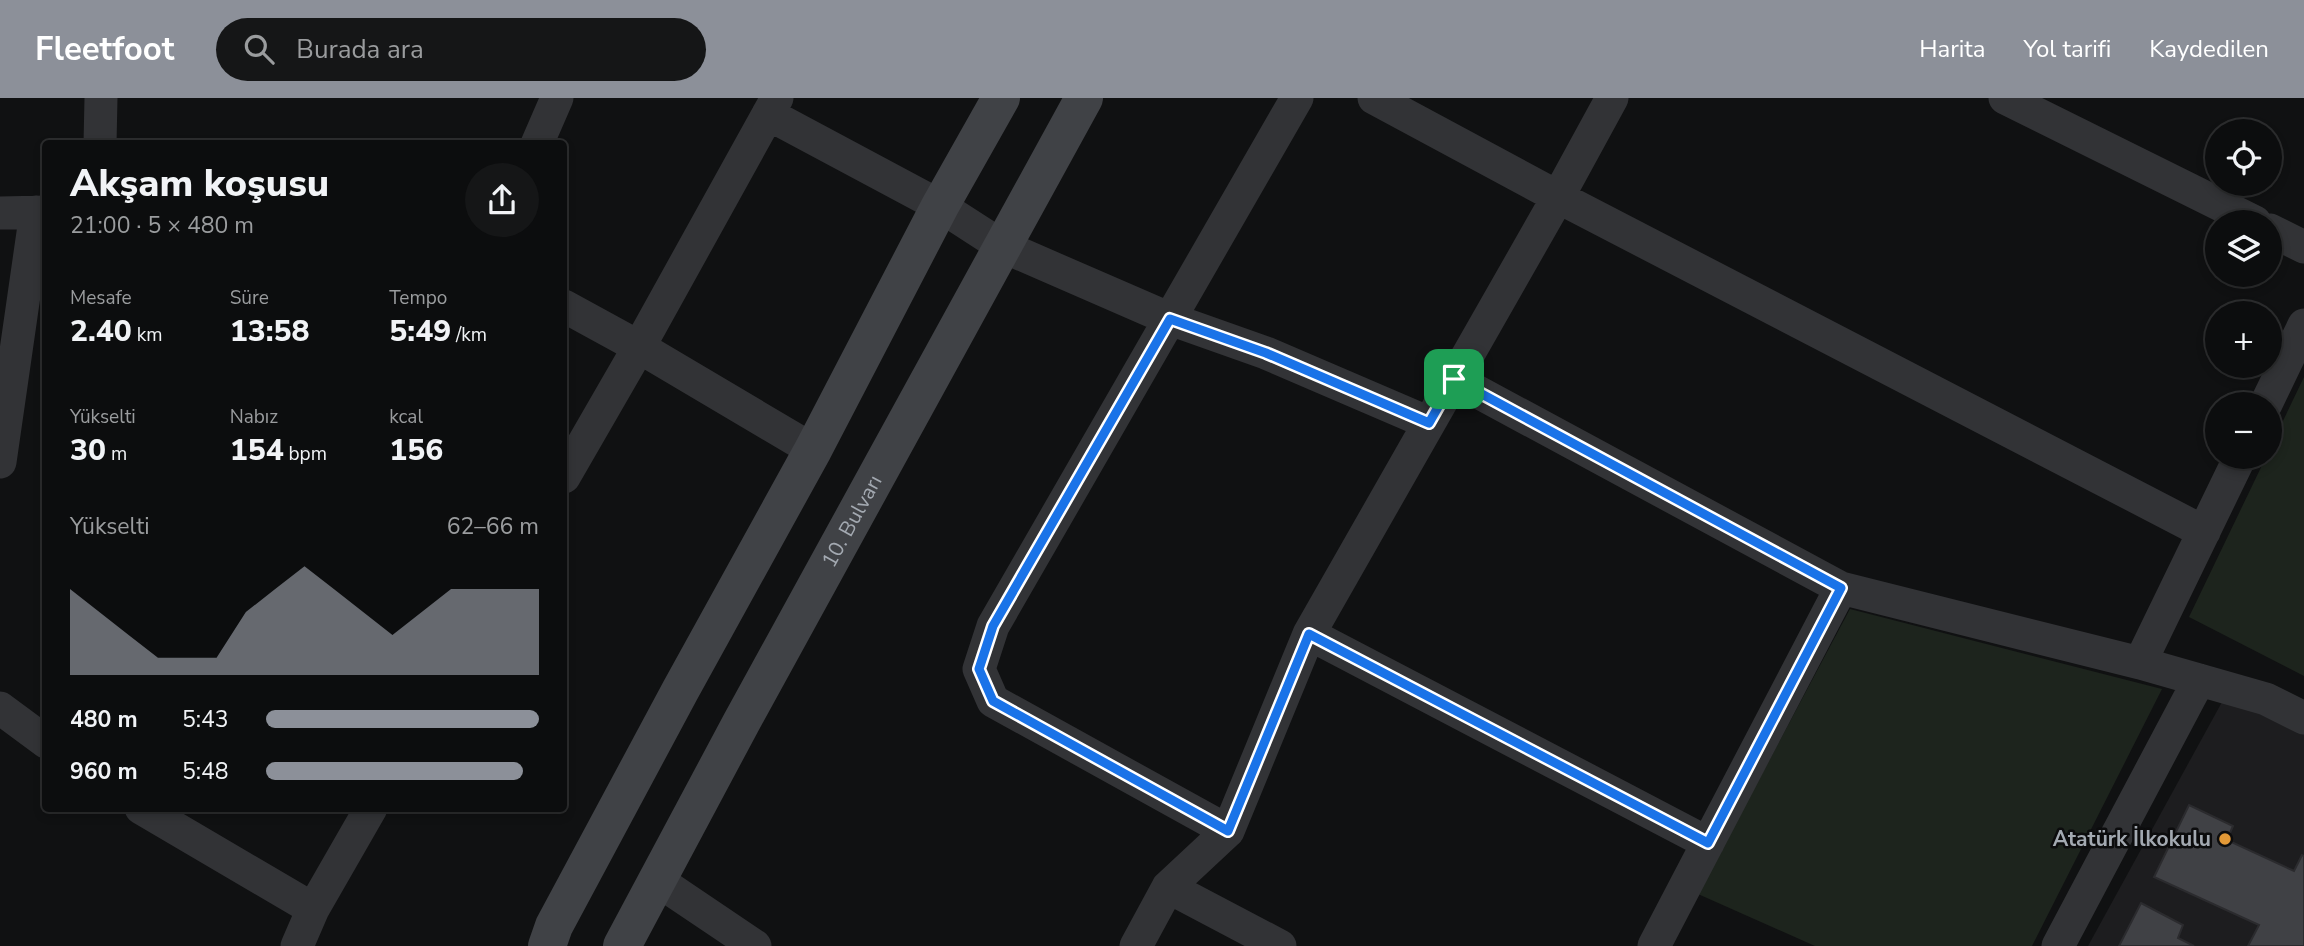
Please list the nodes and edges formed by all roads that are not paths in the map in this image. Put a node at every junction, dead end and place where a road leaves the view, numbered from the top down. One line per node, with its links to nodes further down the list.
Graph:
1 (101, 98): 10 (street)
2 (557, 98): 11 (street)
3 (1001, 98): 13 (main road)
4 (1084, 98): 18 (main road, 10. Bulvarı)
5 (1297, 98): 21 (street)
6 (1374, 98): 12 (street)
7 (1612, 98): 12 (street)
8 (2005, 98): 14 (street)
9 (773, 106): 13 (street); 23 (street)
10 (100, 140)
11 (539, 140)
12 (1558, 197): 24 (street); 31 (street)
13 (940, 206): 18 (street); 27 (main road)
14 (2231, 210)
15 (41, 212): 16 (street); 28 (street)
16 (0, 213)
17 (2282, 236): 19 (street)
18 (1002, 246): 21 (street); 43 (main road, 10. Bulvarı)
19 (2304, 247)
20 (567, 308): 23 (street)
21 (1170, 319): 26 (street); 41 (street)
22 (2304, 325): 25 (street)
23 (639, 347): 27 (street); 30 (street)
24 (1454, 379): 26 (street); 32 (street)
25 (2272, 392)
26 (1429, 423): 33 (street)
27 (813, 450): 47 (main road)
28 (0, 462)
29 (2234, 469): 31 (street)
30 (567, 472)
31 (2204, 532): 34 (street)
32 (1841, 588): 34 (street); 42 (street)
33 (1309, 634): 41 (street); 42 (street)
34 (2140, 663): 35 (street)
35 (2199, 680): 37 (street); 53 (street)
36 (0, 708): 38 (street)
37 (2304, 718)
38 (42, 739)
39 (148, 812): 45 (street)
40 (369, 812): 45 (street)
41 (1228, 831): 44 (street)
42 (1708, 843): 52 (street)
43 (657, 880): 48 (main road, 10. Bulvarı); 49 (street)
44 (1168, 887): 50 (street); 51 (street)
45 (313, 909): 46 (street)
46 (297, 946)
47 (547, 946)
48 (621, 946)
49 (755, 946)
50 (1136, 946)
51 (1280, 946)
52 (1654, 946)
53 (2058, 946)

